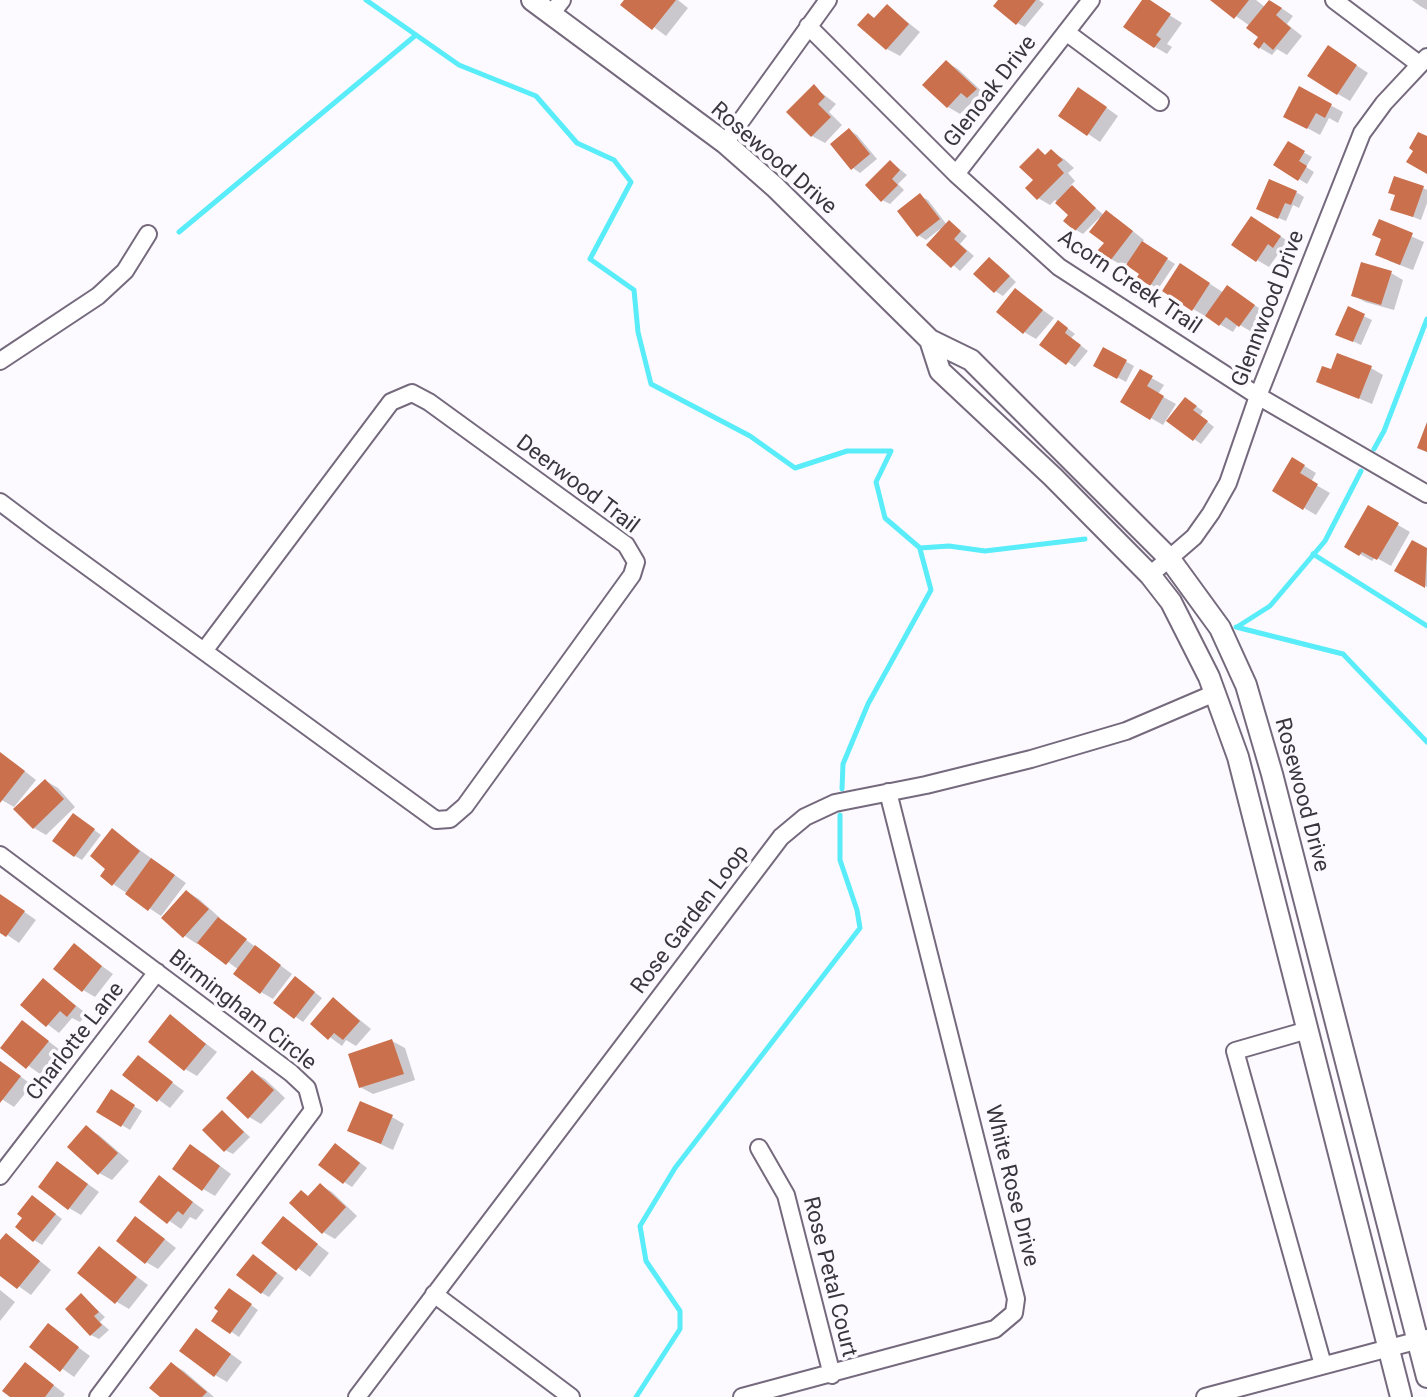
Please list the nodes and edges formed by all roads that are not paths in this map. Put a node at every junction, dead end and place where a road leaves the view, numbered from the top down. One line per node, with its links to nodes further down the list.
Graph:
1 (532, 0): 5 (main road, Rosewood Drive)
2 (828, 0): 6 (street)
3 (1091, 0): 7 (street, Glenoak Drive)
4 (1334, 0): 8 (street)
5 (556, 7): 10 (main road, Rosewood Drive)
6 (808, 26): 10 (street); 11 (street, Acorn Creek Trail)
7 (1066, 32): 9 (street); 11 (street, Glenoak Drive)
8 (1423, 60): 15 (street, Glennwood Drive)
9 (1160, 102)
10 (725, 143): 13 (main road, Rosewood Drive)
11 (956, 174): 15 (street, Acorn Creek Trail)
12 (148, 234): 14 (street)
13 (930, 340): 18 (main road, Rosewood Drive); 19 (main road, Rosewood Drive)
14 (0, 361)
15 (1258, 396): 16 (street, Acorn Creek Trail); 18 (street, Glennwood Drive)
16 (1427, 494)
17 (0, 502): 20 (street, Deerwood Trail)
18 (1169, 558): 19 (street, Glennwood Drive); 29 (main road, Rosewood Drive)
19 (1150, 575): 21 (main road, Rosewood Drive)
20 (204, 651): 20 (street, Deerwood Trail)
21 (1215, 693): 22 (street, Rose Garden Loop); 25 (main road, Rosewood Drive)
22 (888, 792): 28 (street, Rose Garden Loop); 32 (street, White Rose Drive)
23 (0, 855): 24 (street, Birmingham Circle)
24 (157, 972): 27 (street, Charlotte Lane); 34 (street, Birmingham Circle)
25 (1308, 1030): 30 (main road, Rosewood Drive); 31 (street)
26 (759, 1148): 32 (street, Rose Petal Court)
27 (0, 1176)
28 (434, 1294): 35 (street, Rose Garden Loop); 36 (street)
29 (1422, 1339): 30 (street); 33 (main road, Rosewood Drive)
30 (1389, 1348): 31 (street); 39 (main road, Rosewood Drive)
31 (1323, 1365): 38 (street)
32 (832, 1375): 37 (street, White Rose Drive)
33 (1427, 1377)
34 (98, 1397)
35 (357, 1397)
36 (571, 1397)
37 (742, 1397)
38 (1205, 1397)
39 (1401, 1397)

